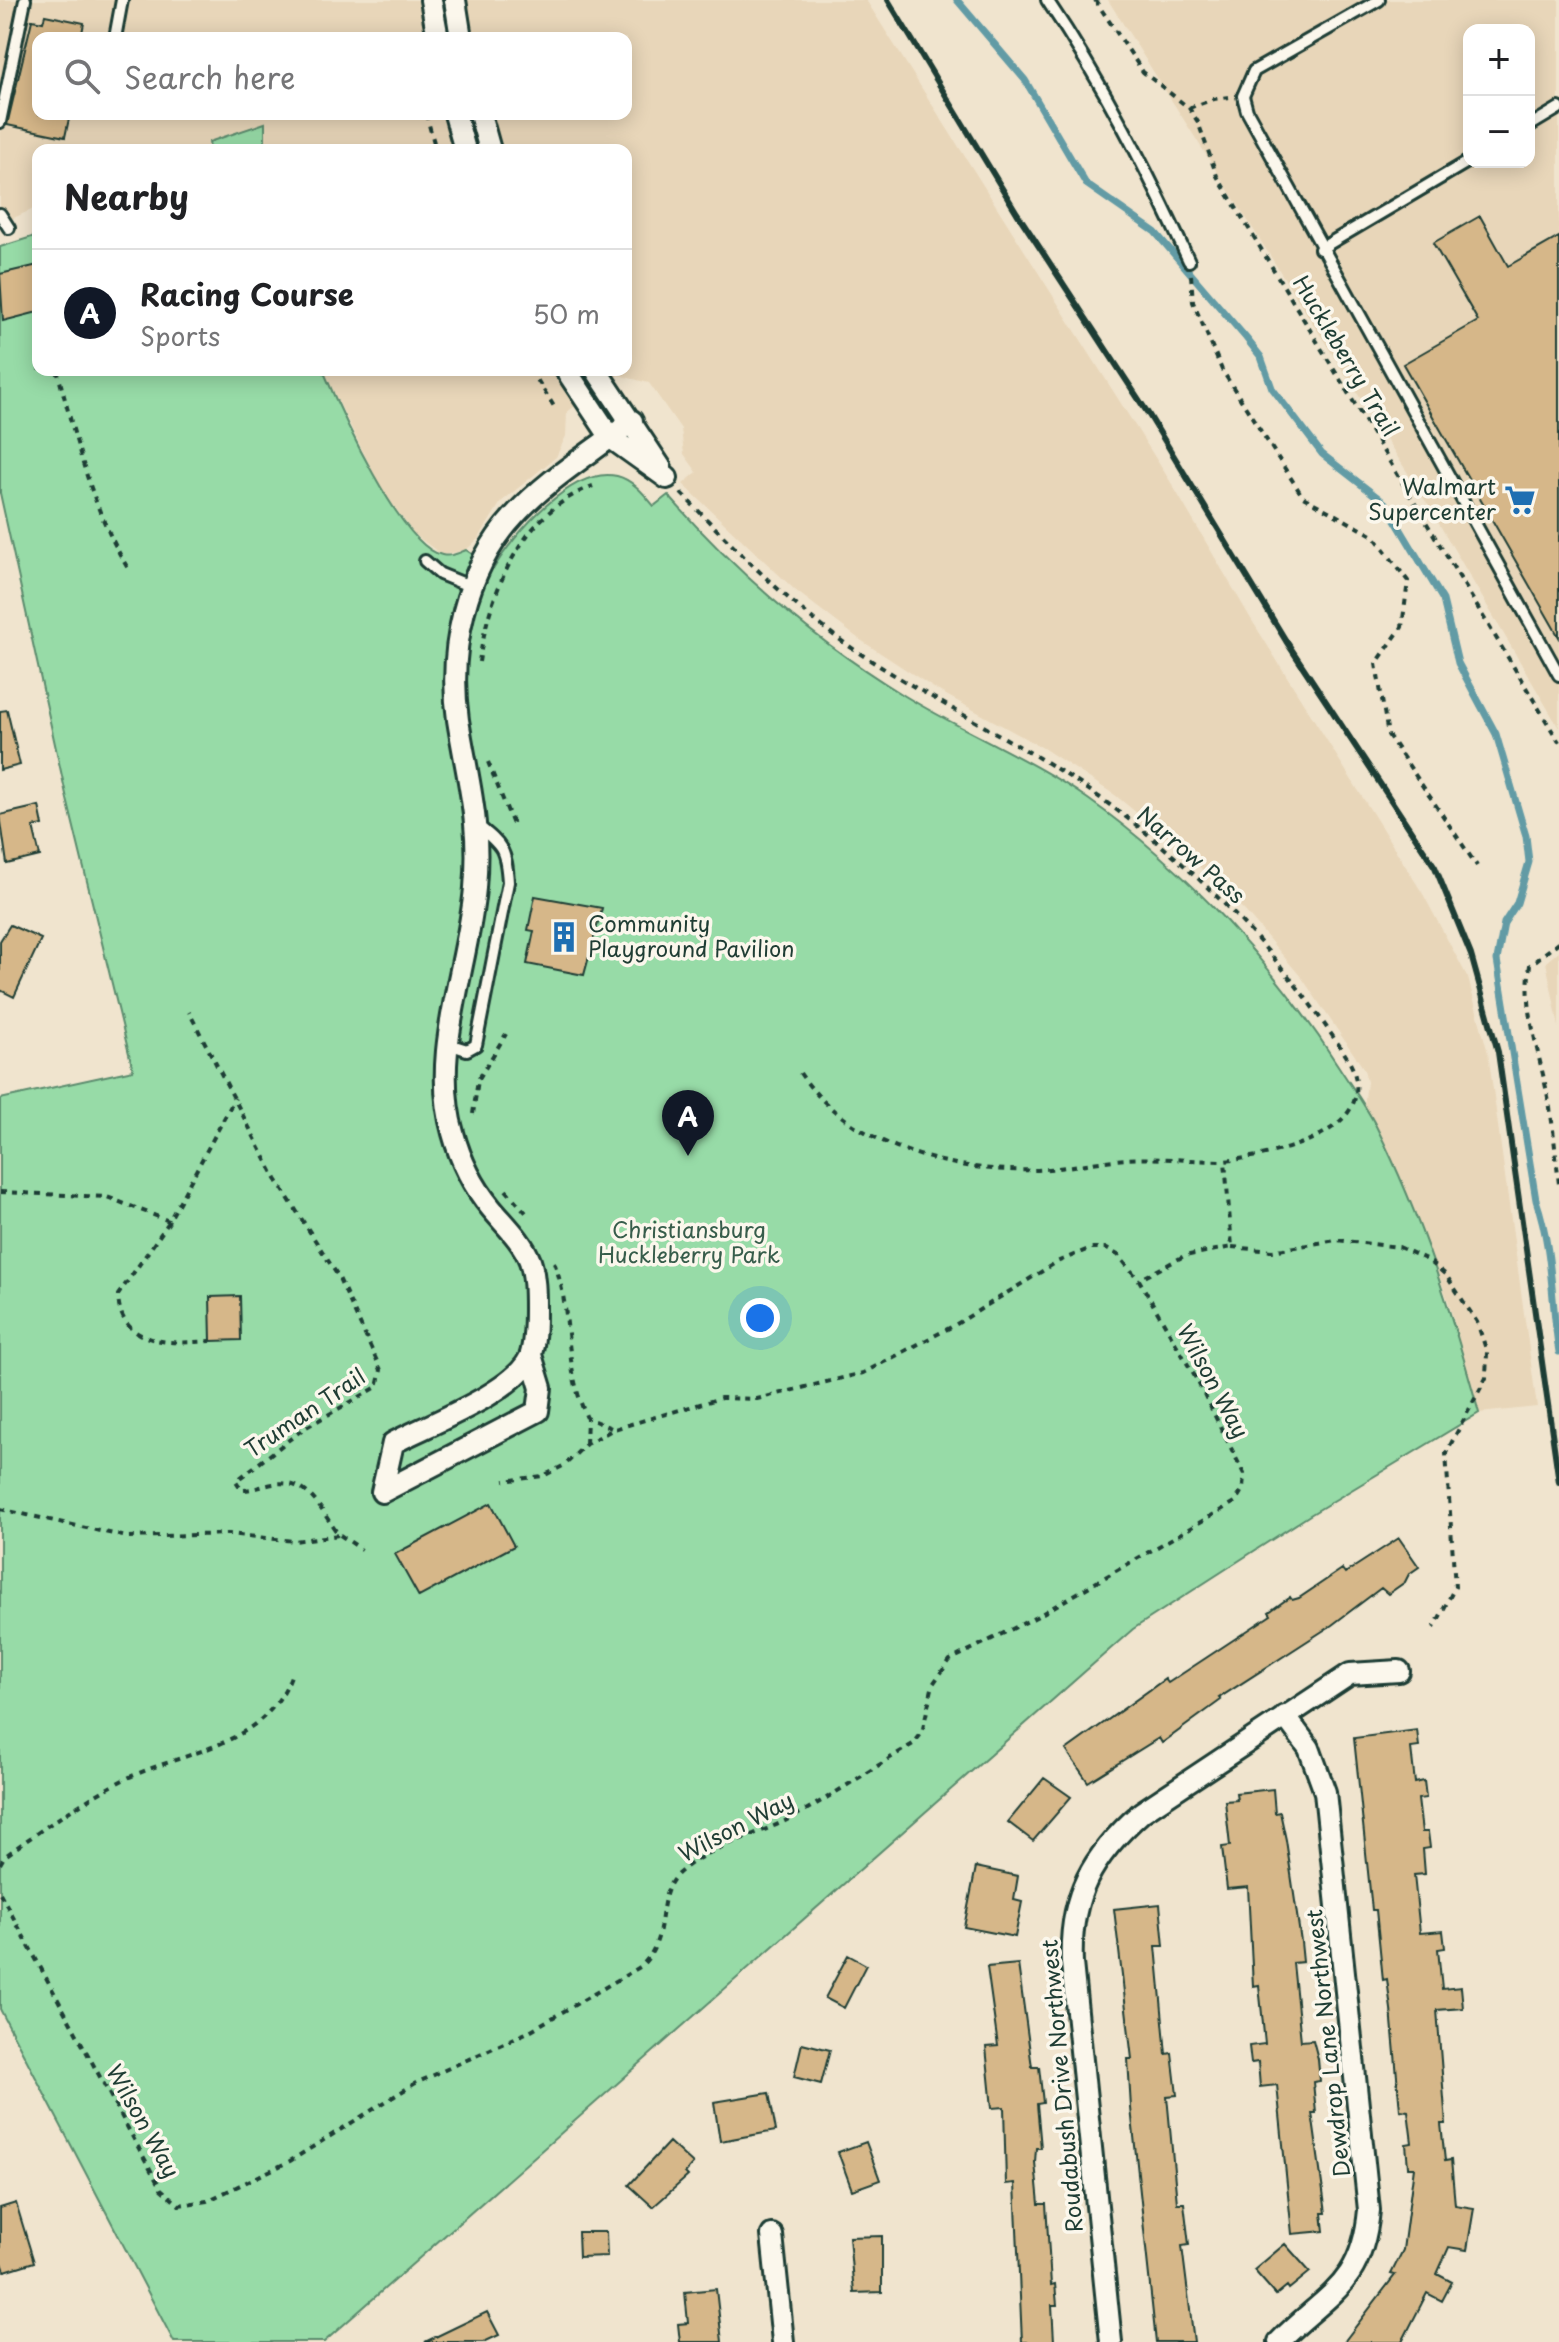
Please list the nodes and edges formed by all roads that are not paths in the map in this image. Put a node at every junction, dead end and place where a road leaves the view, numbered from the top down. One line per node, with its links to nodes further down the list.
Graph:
1 (25, 0): 13 (lane)
2 (122, 0): 7 (lane)
3 (431, 0): 8 (street)
4 (455, 0): 9 (street)
5 (1047, 0): 21 (lane)
6 (1379, 0): 20 (lane)
7 (116, 32)
8 (437, 32)
9 (460, 32)
10 (1559, 108): 14 (lane)
11 (457, 120): 15 (street)
12 (482, 120): 16 (street)
13 (0, 122)
14 (1535, 122)
15 (463, 144)
16 (488, 144)
17 (1463, 165): 20 (lane)
18 (0, 214): 19 (lane)
19 (9, 228)
20 (1320, 249): 28 (lane)
21 (1189, 261)
22 (570, 376): 25 (street)
23 (600, 376): 24 (street)
24 (632, 421): 25 (street); 25 (street)
25 (611, 438): 27 (street)
26 (425, 561): 27 (lane)
27 (472, 587): 29 (street)
28 (1559, 675)
29 (478, 826): 30 (street); 30 (lane)
30 (448, 1044): 31 (street)
31 (531, 1355): 31 (street)
32 (1399, 1671): 33 (street, Roudabush Drive Northwest)
33 (1285, 1716): 36 (street, Roudabush Drive Northwest); 37 (street, Dewdrop Lane Northwest)
34 (772, 2235): 35 (street)
35 (783, 2342)
36 (1111, 2342)
37 (1279, 2342)

